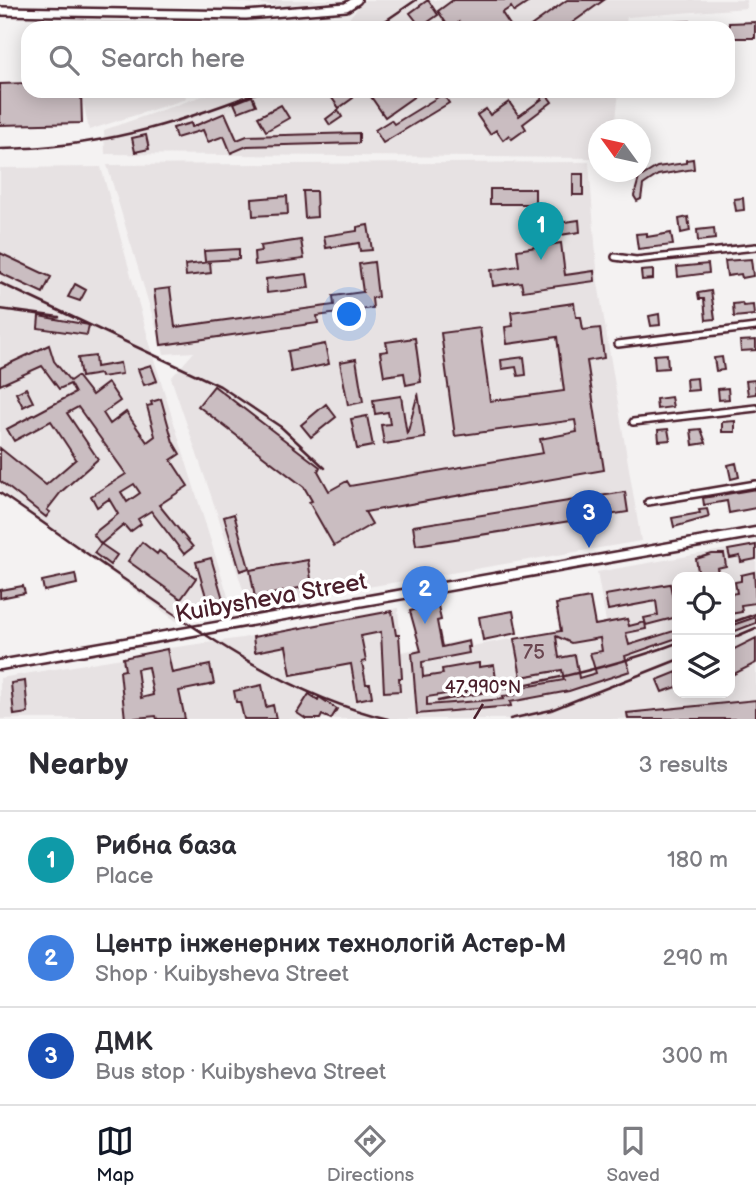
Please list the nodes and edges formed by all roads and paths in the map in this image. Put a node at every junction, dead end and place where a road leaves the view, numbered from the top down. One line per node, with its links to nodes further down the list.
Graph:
1 (357, 0): 2 (street)
2 (0, 11)
3 (756, 247): 4 (street)
4 (615, 257)
5 (756, 327): 6 (street)
6 (618, 344)
7 (756, 408): 8 (street)
8 (633, 422)
9 (756, 484): 10 (street)
10 (648, 502)
11 (756, 532): 12 (main road, Kuibysheva Street)
12 (0, 665)

